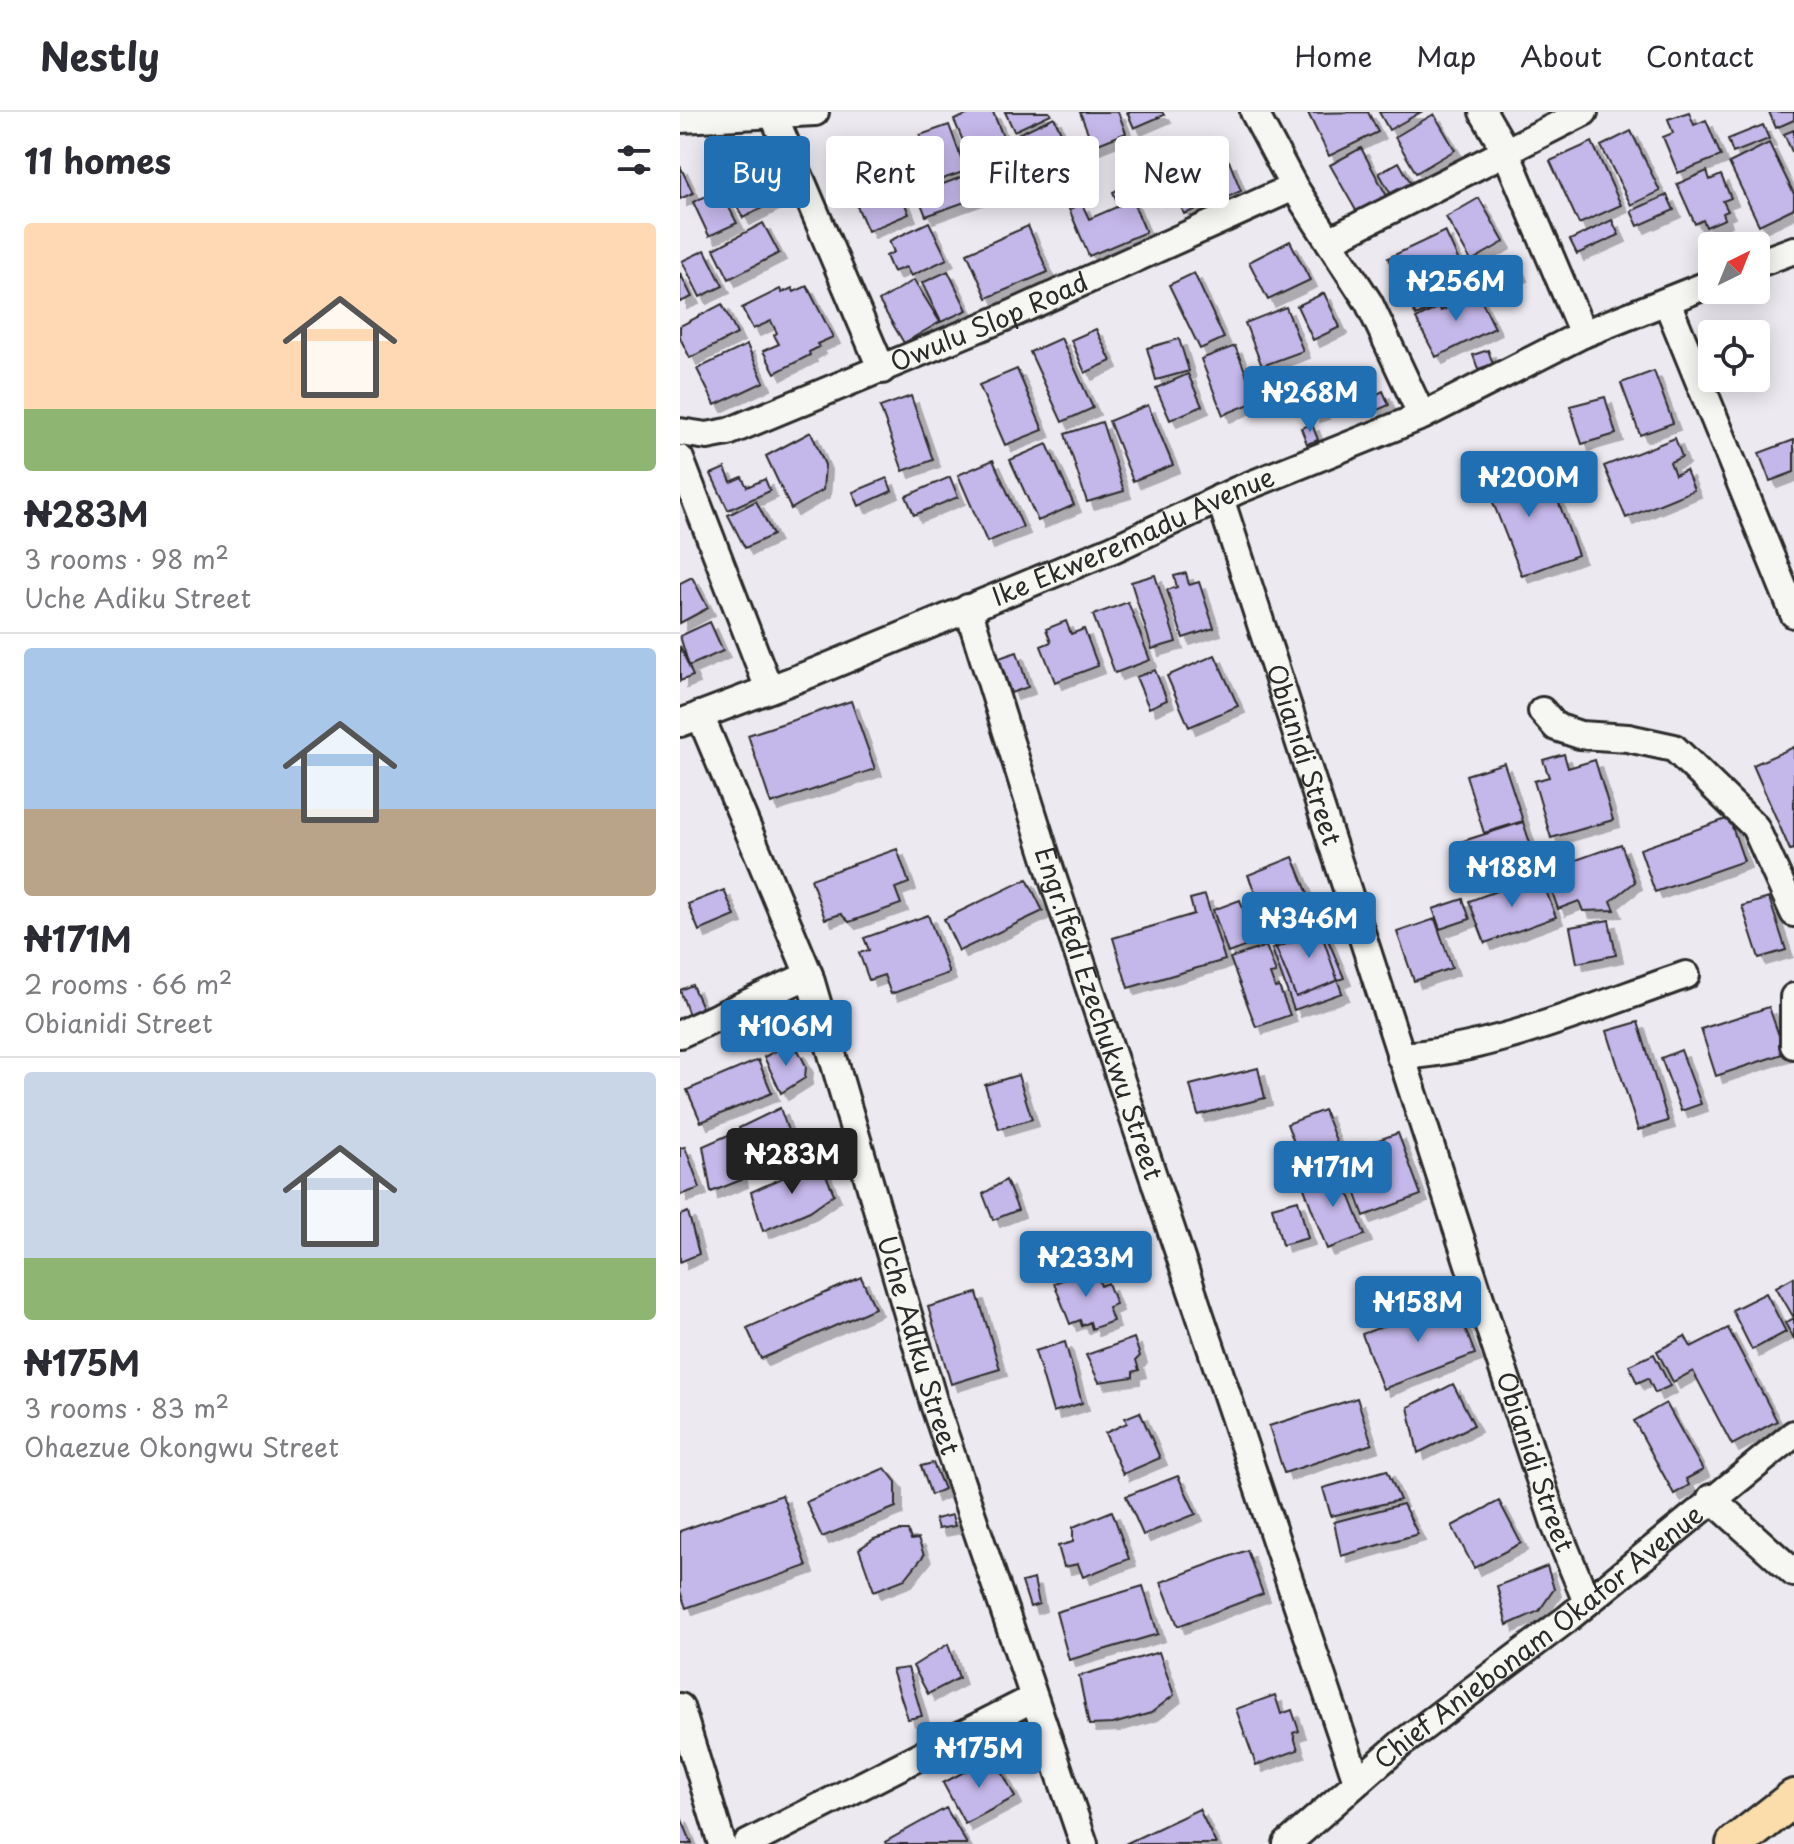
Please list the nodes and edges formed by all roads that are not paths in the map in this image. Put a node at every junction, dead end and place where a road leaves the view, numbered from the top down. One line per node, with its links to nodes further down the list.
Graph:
1 (815, 112): 5 (street)
2 (1254, 112): 8 (street)
3 (1483, 112): 7 (street)
4 (1584, 112): 7 (street)
5 (773, 114): 6 (street); 15 (street)
6 (680, 119)
7 (1505, 150): 9 (street); 14 (street)
8 (1294, 187): 9 (street); 15 (street, Owulu Slop Road)
9 (1331, 240): 16 (street)
10 (1794, 250): 11 (street)
11 (1770, 259)
12 (1698, 289): 13 (street, Ike Ekweremadu Avenue)
13 (1667, 302): 14 (street, Ike Ekweremadu Avenue); 20 (street)
14 (1583, 334): 16 (street, Ike Ekweremadu Avenue)
15 (882, 370): 17 (street, Owulu Slop Road)
16 (1422, 416): 19 (street, Ike Ekweremadu Avenue)
17 (680, 432)
18 (680, 459): 23 (street)
19 (1220, 498): 21 (street, Ike Ekweremadu Avenue); 33 (street, Obianidi Street)
20 (1788, 583): 22 (street)
21 (968, 608): 23 (street, Ike Ekweremadu Avenue); 40 (street, Engr.Ifedi Ezechukwu Street)
22 (1794, 614)
23 (769, 689): 25 (street, Ike Ekweremadu Avenue)
24 (1542, 711): 26 (street)
25 (690, 719): 27 (street, Uche Adiku Street)
26 (1794, 913)
27 (809, 975): 30 (street); 38 (street, Uche Adiku Street)
28 (1686, 975): 33 (street)
29 (1794, 997): 31 (street)
30 (680, 1034)
31 (1794, 1035): 32 (street)
32 (1794, 1045)
33 (1400, 1056): 37 (street, Obianidi Street)
34 (1794, 1434): 35 (street, Chief Aniebonam Okafor Avenue)
35 (1711, 1498): 36 (street); 37 (street, Chief Aniebonam Okafor Avenue)
36 (1794, 1573)
37 (1587, 1602): 40 (street, Chief Aniebonam Okafor Avenue)
38 (1032, 1699): 43 (street); 44 (street, Uche Adiku Street)
39 (680, 1707): 42 (street)
40 (1357, 1781): 45 (street, Chief Aniebonam Okafor Avenue)
41 (1794, 1798): 46 (highway)
42 (722, 1844)
43 (747, 1844)
44 (1084, 1844)
45 (1287, 1844)
46 (1735, 1844)

